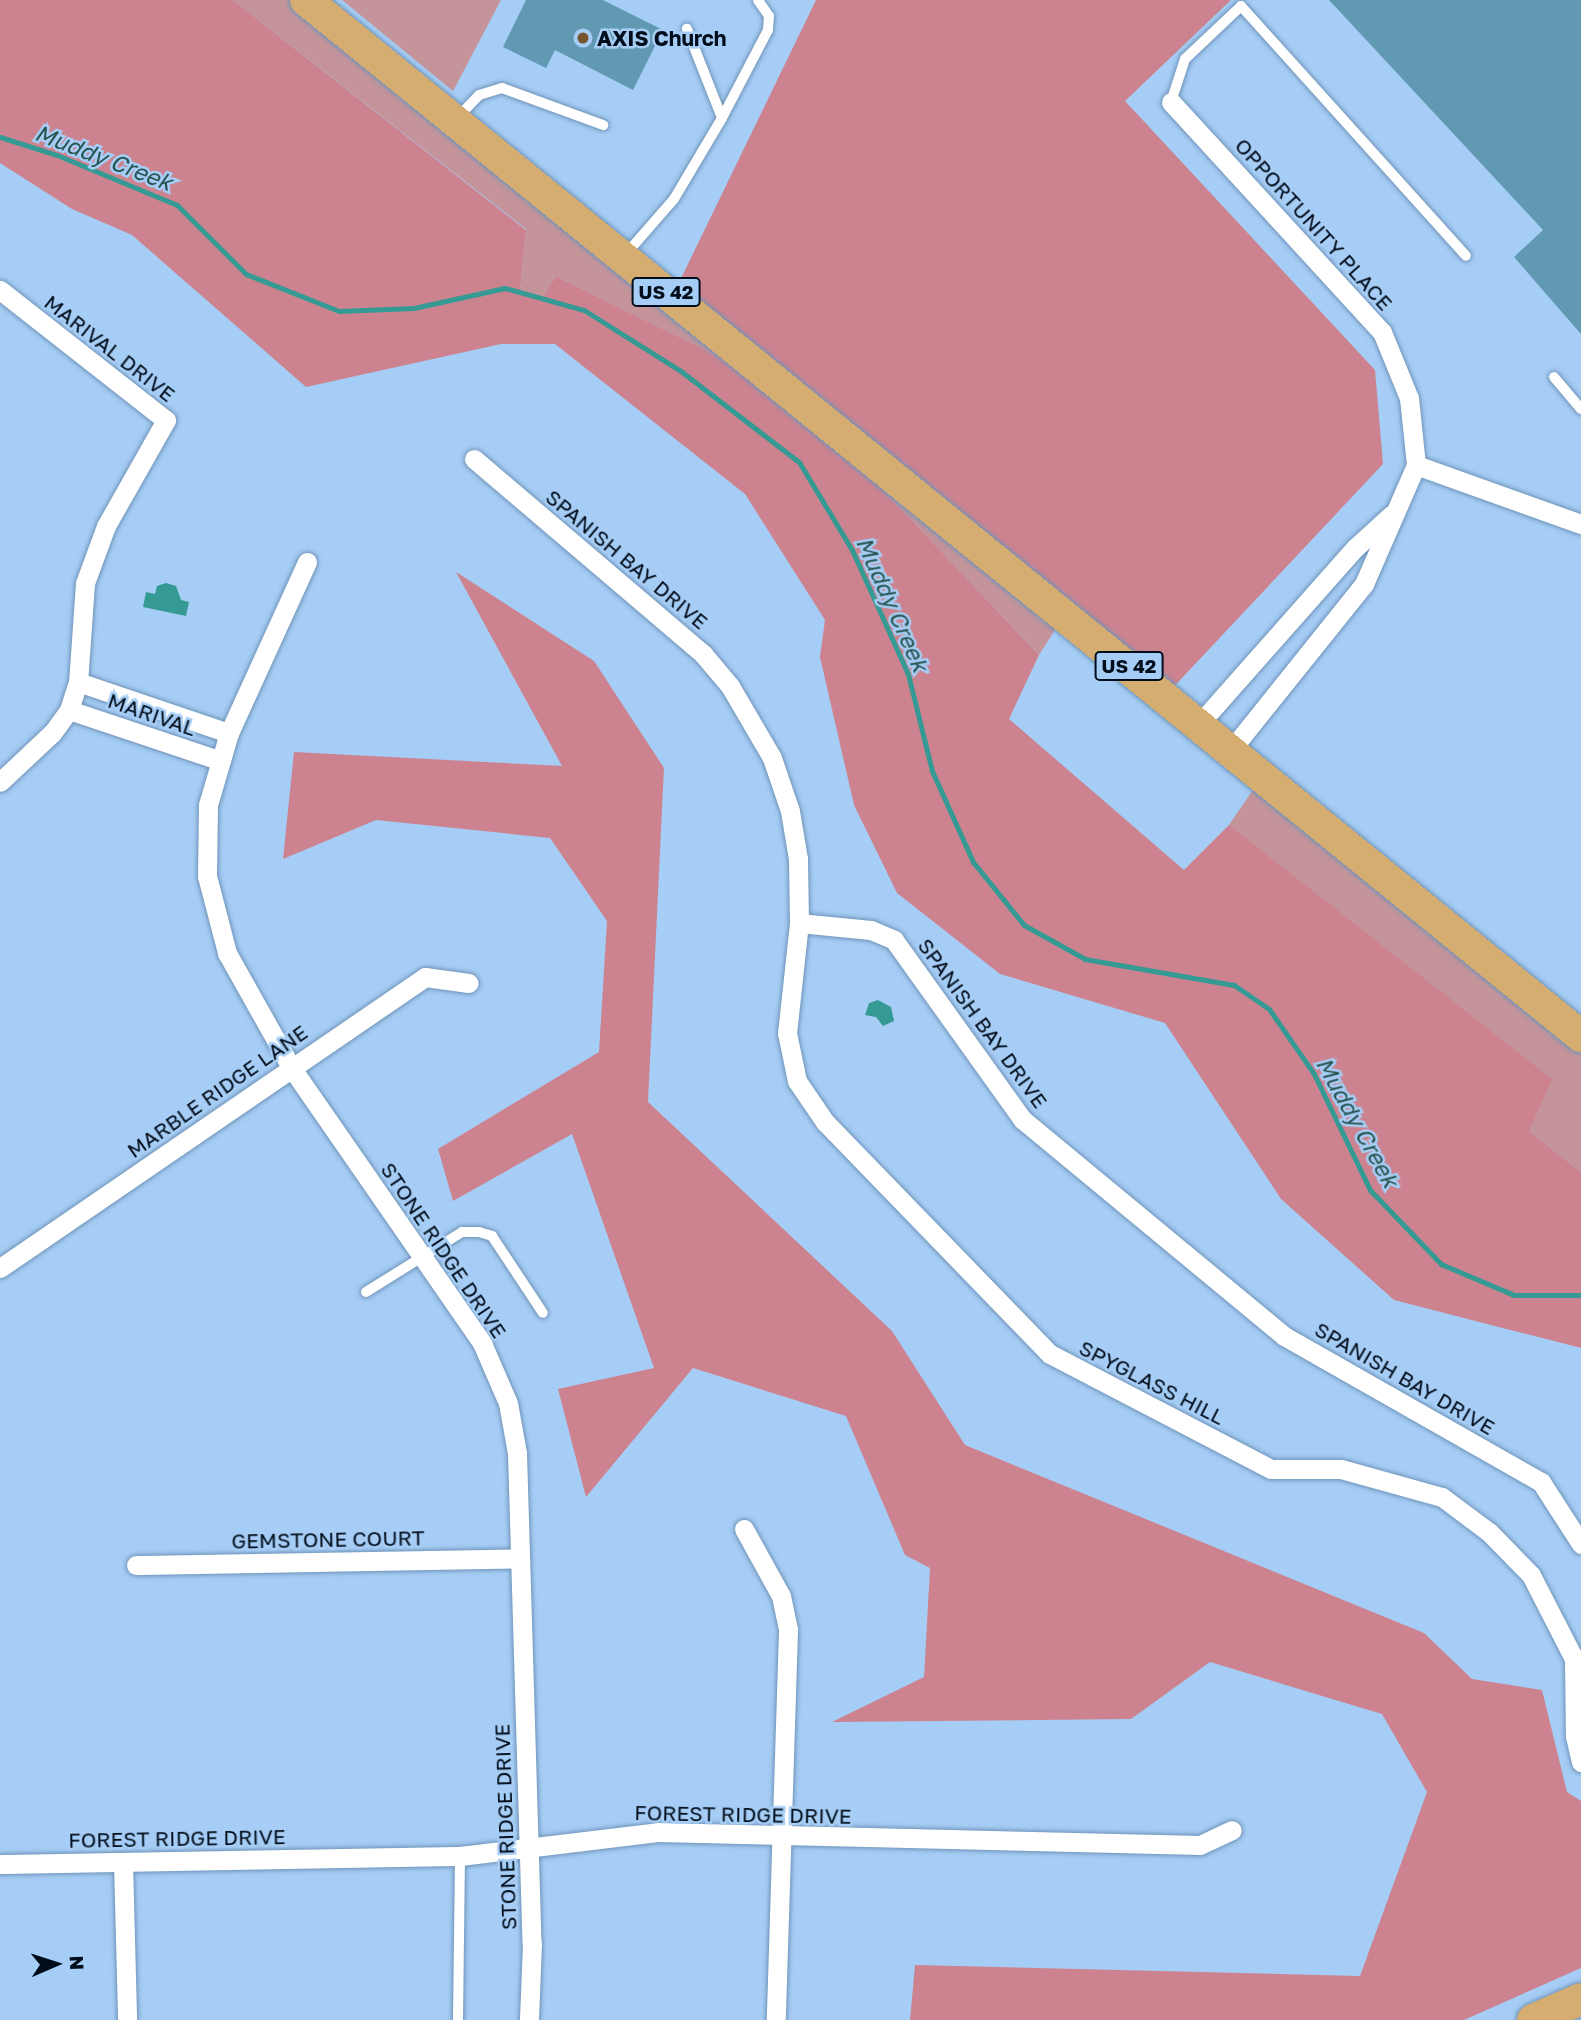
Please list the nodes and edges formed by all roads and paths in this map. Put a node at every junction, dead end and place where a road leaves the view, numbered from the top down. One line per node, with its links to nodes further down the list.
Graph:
1 (306, 0): 7 (main road, US 42)
2 (758, 0): 6 (lane)
3 (1244, 3): 5 (lane); 9 (lane)
4 (687, 29): 6 (lane)
5 (1171, 102): 15 (street, OPPORTUNITY PLACE)
6 (722, 118): 10 (lane)
7 (455, 120): 8 (lane); 10 (main road, US 42)
8 (603, 125)
9 (1466, 256)
10 (623, 257): 21 (main road, US 42)
11 (0, 290): 19 (street, MARIVAL DRIVE)
12 (1554, 377): 13 (lane)
13 (1581, 409)
14 (474, 459): 26 (street, SPANISH BAY DRIVE)
15 (1416, 465): 16 (street, OPPORTUNITY PLACE); 17 (street)
16 (1397, 510): 21 (street, OPPORTUNITY PLACE); 23 (street, OPPORTUNITY PLACE)
17 (1581, 524)
18 (307, 562): 22 (street, STONE RIDGE DRIVE)
19 (78, 682): 20 (street, MARIVAL DRIVE); 22 (street, MARIVAL)
20 (69, 710): 24 (street, MARIVAL); 25 (street, MARIVAL DRIVE)
21 (1200, 723): 23 (main road, US 42)
22 (229, 733): 24 (street, STONE RIDGE DRIVE)
23 (1232, 749): 28 (main road, US 42)
24 (221, 761): 29 (street, STONE RIDGE DRIVE)
25 (0, 782)
26 (799, 923): 35 (street, SPANISH BAY DRIVE); 38 (street, SPYGLASS HILL)
27 (468, 983): 29 (street, MARBLE RIDGE LANE)
28 (1581, 1036)
29 (291, 1067): 30 (street, STONE RIDGE DRIVE); 31 (street, MARBLE RIDGE LANE)
30 (421, 1255): 32 (lane); 33 (lane); 36 (street, STONE RIDGE DRIVE)
31 (0, 1268)
32 (366, 1292)
33 (543, 1313)
34 (744, 1529): 41 (street)
35 (1581, 1544)
36 (520, 1558): 37 (street, GEMSTONE COURT); 42 (street, STONE RIDGE DRIVE)
37 (136, 1565)
38 (1578, 1652): 39 (street, SPYGLASS HILL)
39 (1581, 1762)
40 (1231, 1830): 41 (street, FOREST RIDGE DRIVE)
41 (783, 1836): 42 (street, FOREST RIDGE DRIVE); 50 (street)
42 (529, 1849): 43 (street, FOREST RIDGE DRIVE); 49 (street, STONE RIDGE DRIVE)
43 (460, 1856): 44 (street, FOREST RIDGE DRIVE); 48 (lane)
44 (123, 1862): 45 (street, FOREST RIDGE DRIVE); 47 (street)
45 (0, 1864)
46 (1581, 1999): 51 (main road)
47 (127, 2020)
48 (458, 2020)
49 (529, 2020)
50 (776, 2020)
51 (1533, 2020)

